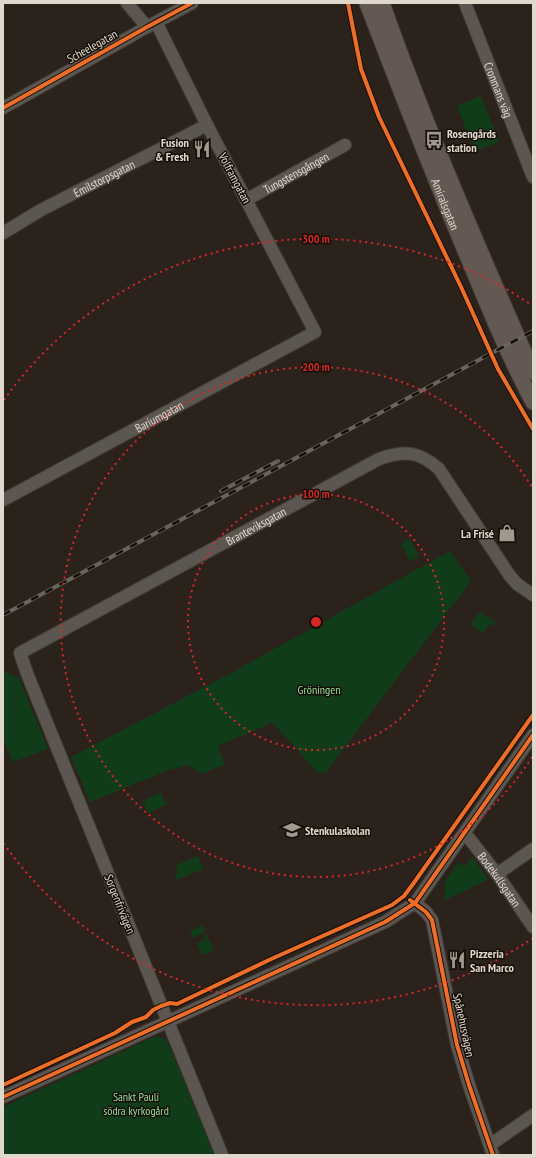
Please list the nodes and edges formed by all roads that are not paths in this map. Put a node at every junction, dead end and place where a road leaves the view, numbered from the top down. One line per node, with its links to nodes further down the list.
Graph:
1 (127, 3): 6 (street, Volframgatan)
2 (192, 3): 6 (street, Scheelegatan)
3 (367, 3): 15 (main road, Amiralsgatan)
4 (465, 3): 10 (street, Cronmans väg)
5 (383, 5): 14 (main road, Amiralsgatan)
6 (152, 24): 7 (street, Scheelegatan); 8 (street, Volframgatan)
7 (3, 108)
8 (207, 125): 11 (street, Volframgatan); 12 (street, Emilstorpsgatan)
9 (345, 145): 11 (street, Tungstensgången)
10 (533, 177)
11 (246, 200): 13 (street, Volframgatan)
12 (3, 233)
13 (316, 332): 16 (street, Bariumgatan)
14 (533, 372)
15 (533, 402)
16 (3, 500)
17 (533, 595): 18 (street, Branteviksgatan)
18 (20, 653): 25 (street, Sorgenfrivägen)
19 (533, 735): 20 (street)
20 (465, 833): 22 (street, Bodekullsgatan); 23 (street)
21 (533, 849): 22 (street)
22 (497, 874): 24 (street, Bodekullsgatan)
23 (415, 903): 25 (street); 28 (street, Spånehusvägen)
24 (533, 927)
25 (168, 1022): 26 (street); 29 (street, Sorgenfrivägen)
26 (3, 1097)
27 (533, 1115): 28 (street)
28 (492, 1150)
29 (222, 1155)

